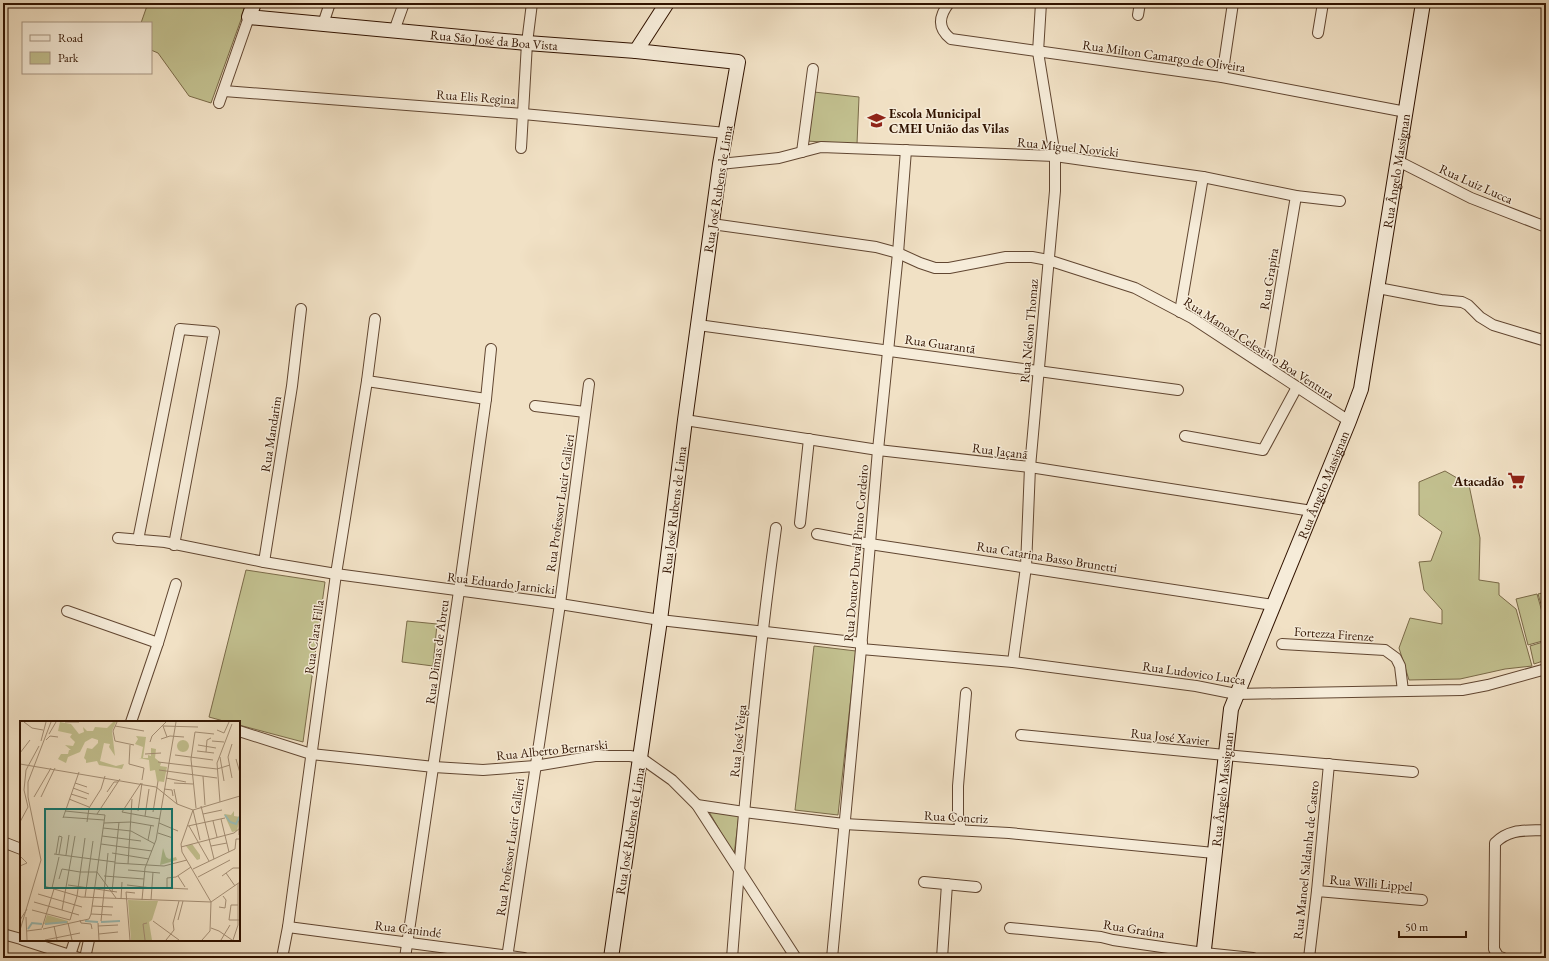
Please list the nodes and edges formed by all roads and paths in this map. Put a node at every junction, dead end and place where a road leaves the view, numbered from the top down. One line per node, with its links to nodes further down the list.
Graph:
1 (254, 3): 13 (street)
2 (330, 3): 14 (street)
3 (404, 3): 15 (street)
4 (532, 3): 17 (street)
5 (667, 3): 18 (street)
6 (1041, 3): 19 (street, Rua Nélson Thomaz)
7 (1140, 3): 12 (street)
8 (1233, 3): 22 (street)
9 (1323, 3): 16 (street)
10 (1423, 3): 25 (street, Rua Ângelo Massignan)
11 (947, 6): 19 (street, Rua Milton Camargo de Oliveira)
12 (1138, 15)
13 (250, 17): 14 (street, Rua São José da Boa Vista); 23 (street)
14 (323, 24): 15 (street, Rua São José da Boa Vista)
15 (394, 31): 17 (street, Rua São José da Boa Vista)
16 (1318, 33)
17 (527, 43): 18 (street, Rua São José da Boa Vista); 26 (street)
18 (636, 51): 20 (street, Rua São José da Boa Vista)
19 (1038, 52): 22 (street, Rua Milton Camargo de Oliveira); 31 (street, Rua Nélson Thomaz)
20 (738, 62): 27 (street, Rua José Rubens de Lima)
21 (814, 69): 30 (street)
22 (1222, 77): 25 (street, Rua Milton Camargo de Oliveira)
23 (224, 91): 24 (street); 26 (street, Rua Elis Regina)
24 (219, 103)
25 (1406, 112): 32 (street, Rua Ângelo Massignan)
26 (523, 114): 27 (street, Rua Elis Regina); 28 (street)
27 (726, 133): 33 (street, Rua José Rubens de Lima)
28 (521, 148)
29 (906, 150): 30 (street, Rua Miguel Novicki); 31 (street, Rua Miguel Novicki); 39 (street, Rua Doutor Durval Pinto Cordeiro)
30 (802, 152): 33 (street, Rua Miguel Novicki)
31 (1055, 156): 34 (street, Rua Miguel Novicki); 40 (street, Rua Nélson Thomaz)
32 (1398, 161): 38 (street, Rua Luiz Lucca); 41 (street, Rua Ângelo Massignan)
33 (720, 164): 37 (street, Rua José Rubens de Lima)
34 (1203, 177): 35 (street, Rua Miguel Novicki); 43 (street)
35 (1296, 196): 36 (street, Rua Miguel Novicki); 49 (street, Rua Grapira)
36 (1340, 201)
37 (712, 224): 39 (street, Rua Manoel Celestino Boa Ventura); 45 (street, Rua José Rubens de Lima)
38 (1546, 227)
39 (898, 253): 40 (street, Rua Manoel Celestino Boa Ventura); 48 (street, Rua Doutor Durval Pinto Cordeiro)
40 (1048, 260): 43 (street, Rua Manoel Celestino Boa Ventura); 50 (street, Rua Nélson Thomaz)
41 (1378, 288): 46 (street); 59 (street, Rua Ângelo Massignan)
42 (301, 309): 72 (street, Rua Mandarim)
43 (1180, 312): 49 (street, Rua Manoel Celestino Boa Ventura)
44 (375, 319): 51 (street, Rua Clara Filla)
45 (698, 325): 48 (street, Rua Guarantã); 58 (street, Rua José Rubens de Lima)
46 (1546, 341)
47 (491, 349): 55 (street, Rua Dimas de Abreu)
48 (888, 351): 50 (street, Rua Guarantã); 62 (street, Rua Doutor Durval Pinto Cordeiro)
49 (1267, 367): 53 (street, Rua Manoel Celestino Boa Ventura)
50 (1038, 371): 54 (street, Rua Guarantã); 63 (street, Rua Nélson Thomaz)
51 (367, 381): 55 (street); 74 (street, Rua Clara Filla)
52 (589, 384): 57 (street, Rua Professor Lucir Gallieri)
53 (1297, 387): 59 (street, Rua Manoel Celestino Boa Ventura); 60 (street)
54 (1178, 390)
55 (486, 399): 76 (street, Rua Dimas de Abreu)
56 (535, 406): 57 (street)
57 (585, 412): 77 (street, Rua Professor Lucir Gallieri)
58 (685, 420): 61 (street, Rua Jaçanã); 80 (street, Rua José Rubens de Lima)
59 (1349, 421): 64 (street, Rua Ângelo Massignan)
60 (1185, 436)
61 (809, 439): 62 (street, Rua Jaçanã); 65 (street)
62 (878, 450): 63 (street, Rua Jaçanã); 70 (street, Rua Doutor Durval Pinto Cordeiro)
63 (1030, 467): 64 (street, Rua Jaçanã); 73 (street, Rua Nélson Thomaz)
64 (1312, 511): 78 (street, Rua Ângelo Massignan)
65 (800, 523)
66 (776, 528): 81 (street, Rua José Veiga)
67 (817, 534): 70 (street, Rua Catarina Basso Brunetti)
68 (118, 538): 69 (street, Rua Eduardo Jarnicki)
69 (138, 540): 71 (street, Rua Eduardo Jarnicki); 71 (street)
70 (870, 544): 73 (street, Rua Catarina Basso Brunetti); 84 (street, Rua Doutor Durval Pinto Cordeiro)
71 (174, 545): 72 (street, Rua Eduardo Jarnicki)
72 (264, 562): 74 (street, Rua Eduardo Jarnicki)
73 (1026, 567): 78 (street, Rua Catarina Basso Brunetti); 85 (street, Rua Nélson Thomaz)
74 (336, 574): 76 (street, Rua Eduardo Jarnicki); 93 (street, Rua Clara Filla)
75 (176, 584): 82 (street)
76 (459, 591): 77 (street, Rua Eduardo Jarnicki); 98 (street, Rua Dimas de Abreu)
77 (560, 604): 80 (street, Rua Eduardo Jarnicki); 97 (street, Rua Professor Lucir Gallieri)
78 (1273, 605): 89 (street, Rua Ângelo Massignan)
79 (67, 611): 82 (street)
80 (660, 620): 81 (street, Rua Eduardo Jarnicki); 95 (street, Rua José Rubens de Lima)
81 (762, 632): 84 (street, Rua Eduardo Jarnicki); 101 (street, Rua José Veiga)
82 (158, 643): 90 (street)
83 (1282, 644): 87 (street, Fortezza Firenze)
84 (861, 646): 85 (street, Rua Ludovico Lucca); 102 (street, Rua Doutor Durval Pinto Cordeiro)
85 (1013, 662): 89 (street, Rua Ludovico Lucca)
86 (1546, 669): 87 (street, Rua Ludovico Lucca)
87 (1403, 691): 89 (street, Rua Ludovico Lucca)
88 (966, 693): 103 (street)
89 (1236, 694): 94 (street, Rua Ângelo Massignan)
90 (131, 721)
91 (240, 731): 93 (street, Rua Alberto Bernarski)
92 (1021, 735): 94 (street, Rua José Xavier)
93 (311, 754): 98 (street, Rua Alberto Bernarski); 114 (street, Rua Clara Filla)
94 (1225, 755): 96 (street, Rua José Xavier); 107 (street, Rua Ângelo Massignan)
95 (641, 758): 97 (street, Rua Alberto Bernarski); 100 (street, Rua Alberto Bernarski); 129 (street, Rua José Rubens de Lima)
96 (1329, 764): 99 (street, Rua José Xavier); 112 (street, Rua Manoel Saldanha de Castro)
97 (535, 766): 98 (street, Rua Alberto Bernarski); 124 (street, Rua Professor Lucir Gallieri)
98 (434, 767): 121 (street, Rua Dimas de Abreu)
99 (1413, 772)
100 (697, 805): 101 (street, Rua Concriz); 108 (street, Rua Alberto Bernarski)
101 (744, 812): 102 (street, Rua Concriz); 108 (street, Rua José Veiga)
102 (844, 824): 103 (street, Rua Concriz); 132 (street, Rua Doutor Durval Pinto Cordeiro)
103 (961, 830): 107 (street, Rua Concriz)
104 (1546, 830): 136 (street)
105 (3, 842): 106 (street)
106 (20, 849)
107 (1214, 853): 122 (street, Rua Ângelo Massignan)
108 (739, 871): 130 (street, Rua José Veiga); 131 (street, Rua Alberto Bernarski)
109 (924, 882): 110 (street)
110 (948, 884): 111 (street); 133 (street)
111 (976, 887)
112 (1317, 891): 113 (street, Rua Willi Lippel); 135 (street, Rua Manoel Saldanha de Castro)
113 (1422, 900)
114 (288, 927): 121 (street, Rua Canindé); 126 (street, Rua Clara Filla)
115 (1010, 928): 122 (street, Rua Graúna)
116 (3, 934): 117 (street)
117 (20, 939)
118 (25, 941): 123 (street)
119 (75, 941): 123 (street)
120 (89, 941): 125 (street)
121 (408, 942): 124 (street, Rua Canindé); 127 (street, Rua Dimas de Abreu)
122 (1203, 956): 134 (street, Rua Graúna)
123 (75, 957)
124 (508, 957): 128 (street, Rua Canindé)
125 (85, 958)
126 (282, 958)
127 (405, 958)
128 (524, 958)
129 (611, 958)
130 (732, 958)
131 (796, 958)
132 (832, 958)
133 (942, 958)
134 (1253, 958)
135 (1309, 958)
136 (1503, 958)

